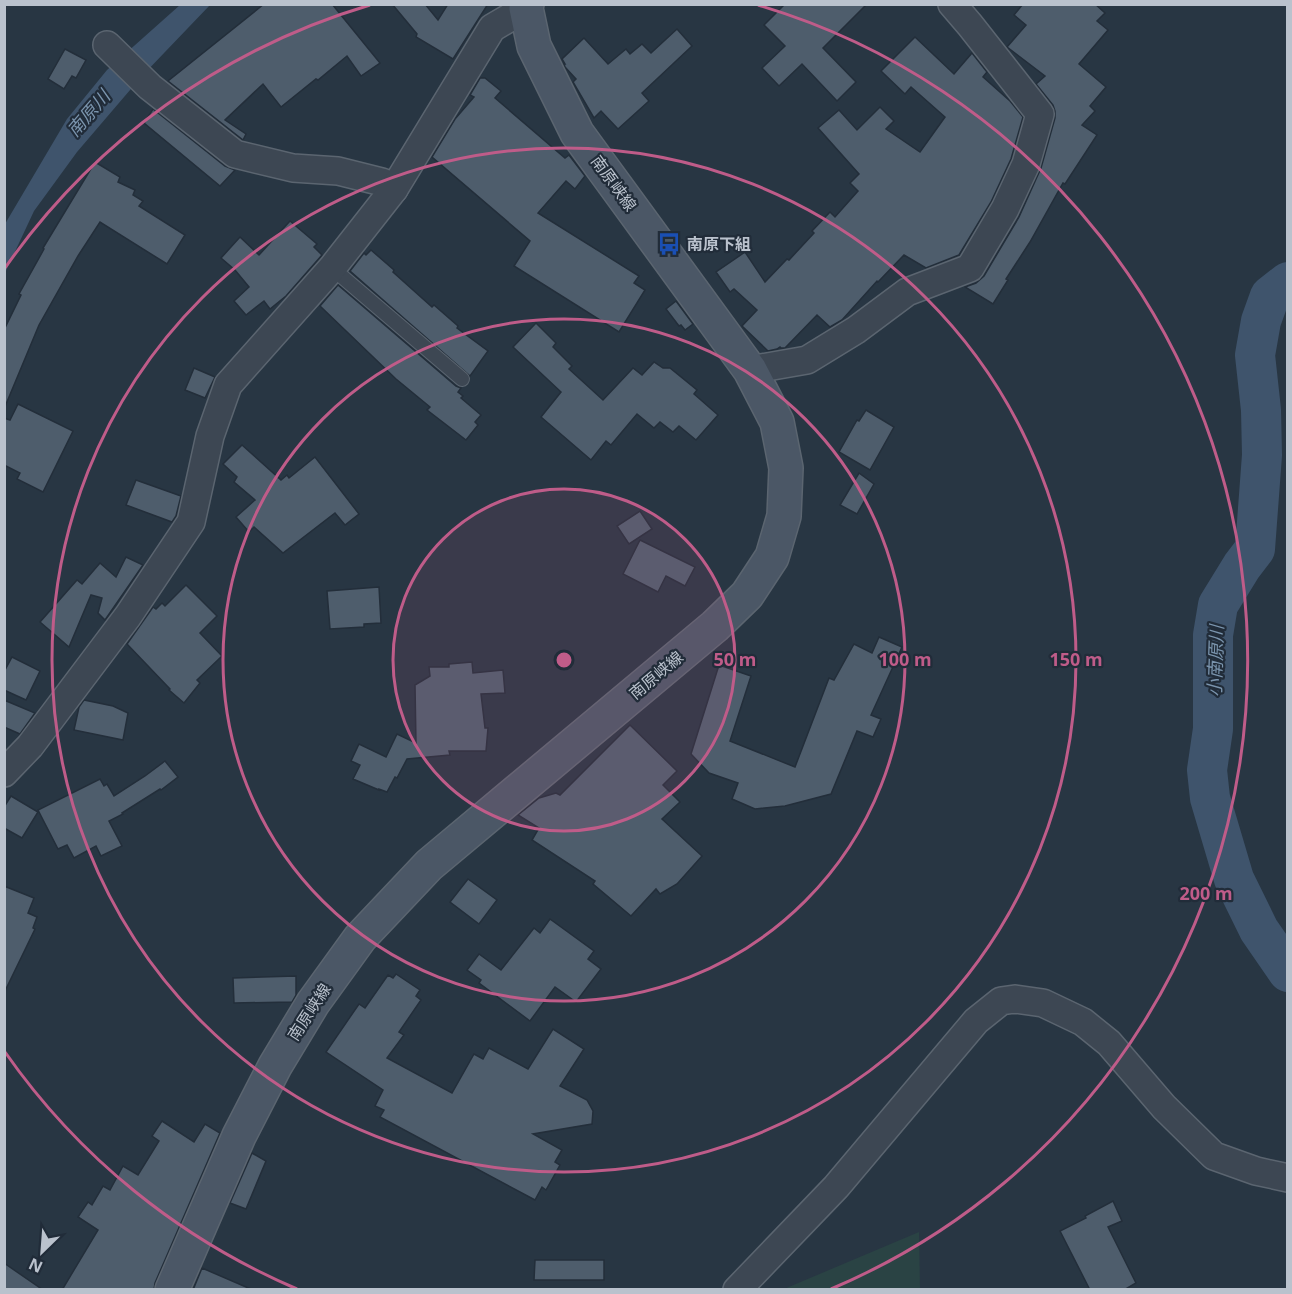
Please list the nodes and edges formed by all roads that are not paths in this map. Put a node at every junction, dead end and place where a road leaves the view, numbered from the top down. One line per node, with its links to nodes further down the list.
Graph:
1 (952, 4): 6 (street)
2 (526, 6): 4 (street); 6 (main road, 南原峡線)
3 (106, 45): 4 (street)
4 (394, 189): 5 (street)
5 (332, 267): 7 (lane); 8 (street)
6 (750, 370): 10 (main road, 南原峡線)
7 (462, 379)
8 (4, 773)
9 (1287, 1178): 11 (street)
10 (172, 1290)
11 (737, 1290)

